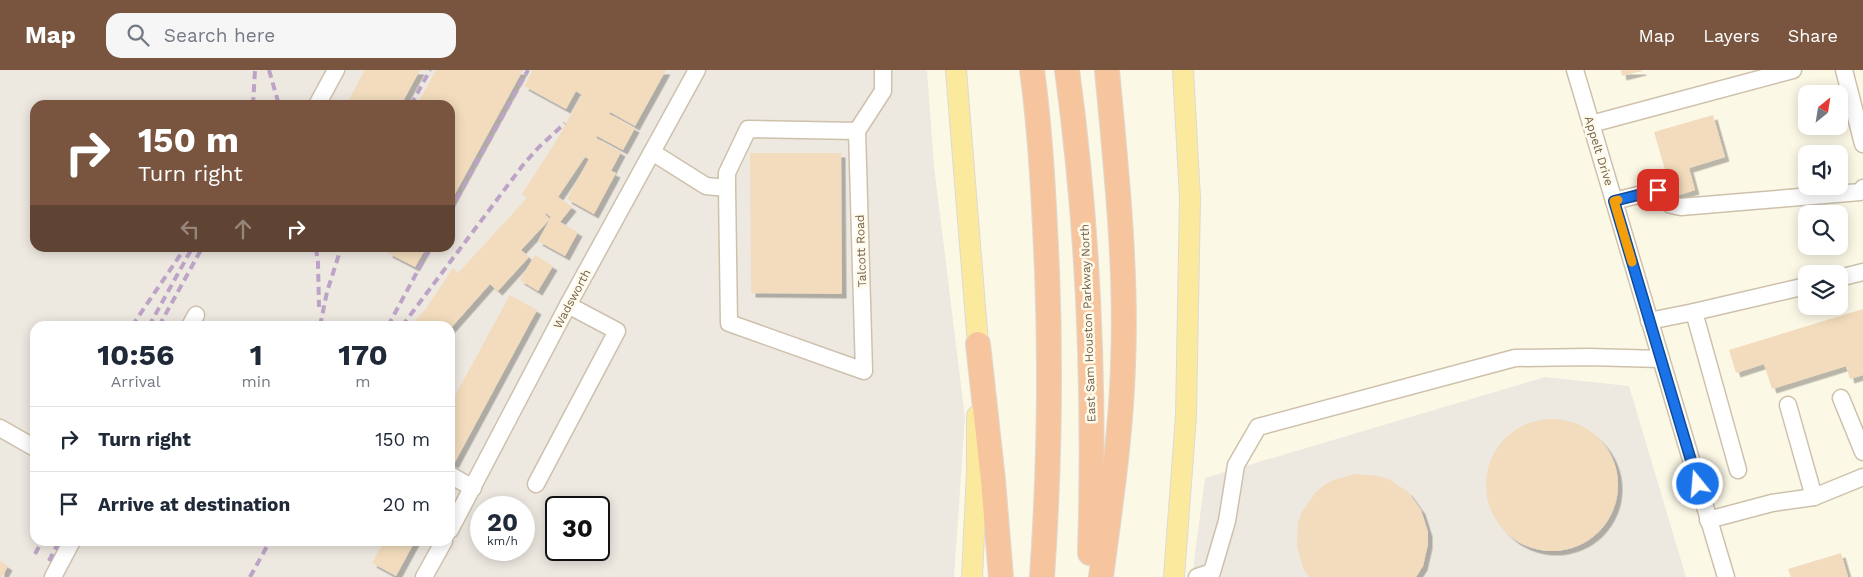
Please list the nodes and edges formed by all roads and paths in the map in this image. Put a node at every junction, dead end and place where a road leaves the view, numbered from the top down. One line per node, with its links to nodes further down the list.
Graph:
1 (336, 70): 14 (street)
2 (697, 70): 19 (street, Wadsworth)
3 (883, 70): 16 (street)
4 (956, 70): 30 (main road)
5 (1021, 70): 20 (highway)
6 (1032, 70): 20 (highway)
7 (1067, 70): 17 (highway, East Sam Houston Parkway North)
8 (1072, 70): 17 (highway)
9 (1107, 70): 53 (highway)
10 (1183, 70): 54 (main road)
11 (1575, 70): 15 (street, Appelt Drive)
12 (1793, 70): 15 (street)
13 (1844, 70): 18 (street)
14 (319, 100)
15 (1591, 124): 23 (street, Appelt Drive)
16 (857, 131): 21 (street); 21 (street, Talcott Road)
17 (1077, 138): 52 (highway, East Sam Houston Parkway North)
18 (1863, 144)
19 (652, 152): 21 (street); 27 (street, Wadsworth)
20 (1040, 152): 51 (highway)
21 (727, 188)
22 (1863, 188): 23 (street)
23 (1614, 201): 29 (street, Appelt Drive)
24 (1863, 272): 25 (street)
25 (1848, 276)
26 (1798, 288): 28 (street)
27 (568, 305): 40 (street); 41 (street, Wadsworth)
28 (1694, 312): 29 (street); 37 (street)
29 (1649, 320): 31 (street, Appelt Drive)
30 (978, 344): 49 (main road); 50 (highway)
31 (1661, 359): 43 (street, Appelt Drive); 55 (street)
32 (1841, 398): 36 (street)
33 (1788, 405): 42 (street)
34 (0, 428): 35 (street)
35 (30, 445)
36 (1863, 452)
37 (1738, 470)
38 (1863, 477): 42 (street)
39 (455, 478): 41 (street)
40 (536, 484)
41 (473, 488): 44 (street, Wadsworth)
42 (1814, 497): 43 (street)
43 (1708, 520): 56 (street, Appelt Drive)
44 (455, 521)
45 (69, 546): 47 (street)
46 (441, 546): 48 (street)
47 (53, 577)
48 (424, 577)
49 (972, 577)
50 (1000, 577)
51 (1042, 577)
52 (1090, 577)
53 (1101, 577)
54 (1174, 577)
55 (1197, 577)
56 (1726, 577)

